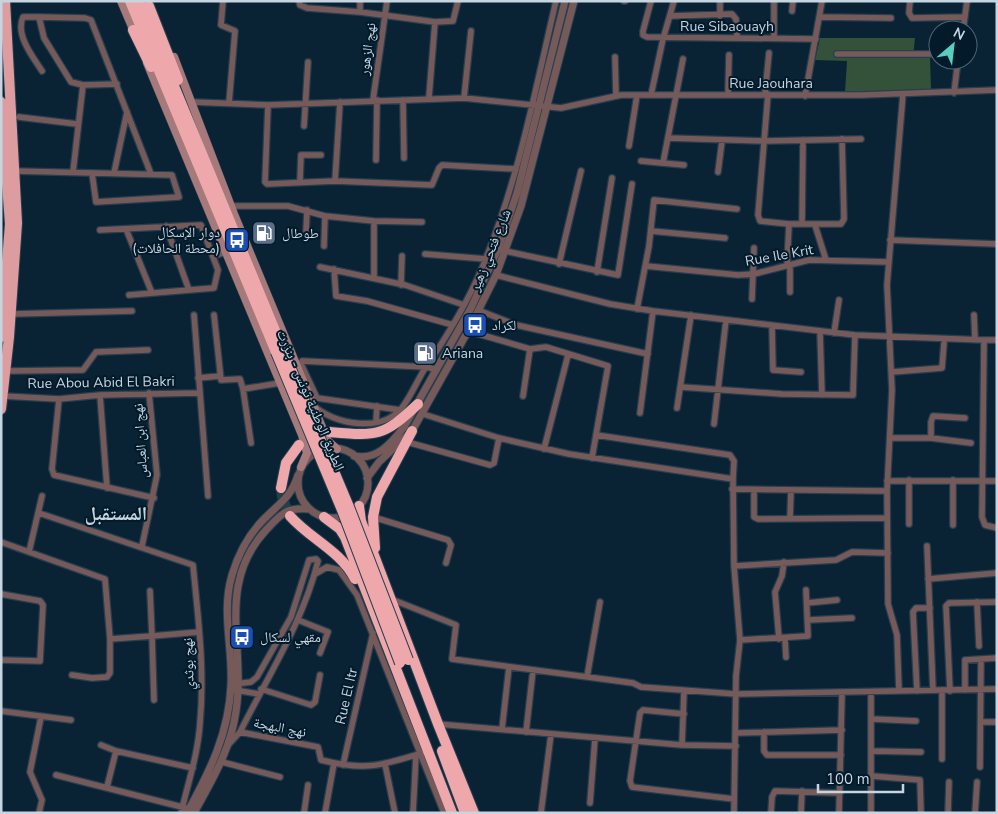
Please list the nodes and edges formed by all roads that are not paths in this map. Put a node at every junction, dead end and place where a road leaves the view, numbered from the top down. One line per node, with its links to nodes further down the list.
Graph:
1 (6, 1): 91 (highway)
2 (121, 1): 33 (main road)
3 (130, 1): 103 (highway, الطريق الوطنية تونس - بنزرت)
4 (139, 1): 97 (highway, الطريق الوطنية تونس - بنزرت)
5 (223, 1): 66 (street)
6 (299, 1): 23 (street)
7 (360, 1): 23 (street)
8 (388, 1): 24 (street, نهج الزهور)
9 (458, 1): 32 (street)
10 (556, 1): 70 (street)
11 (565, 1): 70 (street, شارع فتحي زهير)
12 (574, 1): 71 (street, شارع فتحي زهير)
13 (650, 1): 37 (street, Rue Sibaouayh)
14 (674, 1): 25 (street)
15 (720, 1): 26 (street)
16 (774, 1): 36 (street)
17 (793, 1): 22 (street)
18 (822, 1): 28 (street)
19 (910, 1): 29 (street)
20 (967, 1): 29 (street)
21 (148, 4): 65 (main road); 97 (highway)
22 (792, 11)
23 (360, 12): 24 (street)
24 (385, 15): 32 (street); 62 (street, نهج الزهور)
25 (670, 16): 26 (street); 37 (street)
26 (720, 16): 35 (street)
27 (39, 17): 47 (street); 48 (street); 49 (street)
28 (820, 17): 30 (street); 38 (street)
29 (965, 17): 31 (street)
30 (891, 18)
31 (965, 20)
32 (435, 22): 60 (street)
33 (133, 30): 103 (highway); 124 (main road)
34 (471, 31): 61 (street)
35 (737, 37): 36 (street, Rue Sibaouayh); 37 (street, Rue Sibaouayh)
36 (774, 37): 38 (street, Rue Sibaouayh)
37 (663, 38): 55 (street)
38 (816, 39): 59 (street)
39 (769, 53): 52 (street)
40 (837, 54): 41 (street)
41 (928, 54)
42 (729, 56): 56 (street)
43 (615, 57): 57 (street)
44 (683, 59): 58 (street)
45 (308, 62): 68 (street)
46 (957, 70): 51 (street)
47 (42, 71)
48 (117, 84): 49 (street); 72 (street)
49 (83, 85): 74 (street)
50 (997, 90): 51 (street, Rue Jaouhara)
51 (954, 93): 53 (street, Rue Jaouhara)
52 (767, 94): 56 (street, Rue Jaouhara); 59 (street, Rue Jaouhara); 81 (street)
53 (904, 94): 59 (street, Rue Jaouhara); 119 (street)
54 (636, 95): 55 (street, Rue Jaouhara); 57 (street, Rue Jaouhara); 82 (street)
55 (651, 95): 58 (street, Rue Jaouhara)
56 (728, 95): 58 (street, Rue Jaouhara)
57 (616, 96): 71 (street, Rue Jaouhara)
58 (676, 96): 76 (street)
59 (804, 96)
60 (429, 98): 61 (street, Rue Jaouhara); 63 (street, Rue Jaouhara)
61 (464, 98): 70 (street, Rue Jaouhara)
62 (375, 100): 63 (street, Rue Jaouhara); 67 (street, Rue Jaouhara); 85 (street, نهج الزهور)
63 (403, 100): 84 (street)
64 (1, 102): 88 (highway)
65 (192, 102): 66 (street, Rue Jaouhara); 104 (main road)
66 (229, 102): 69 (street, Rue Jaouhara)
67 (340, 102): 68 (street, Rue Jaouhara); 101 (street)
68 (306, 103): 69 (street, Rue Jaouhara); 75 (street)
69 (268, 105): 100 (street)
70 (535, 106): 71 (street, Rue Jaouhara); 90 (street); 176 (street, شارع فتحي زهير)
71 (546, 108): 123 (street, شارع فتحي زهير)
72 (127, 112): 96 (street); 98 (street)
73 (19, 117): 74 (street)
74 (78, 124): 93 (street)
75 (304, 126)
76 (668, 138): 80 (street); 87 (street)
77 (842, 139): 78 (street); 79 (street); 112 (street)
78 (861, 139)
79 (803, 140): 81 (street); 111 (street)
80 (722, 141): 81 (street); 94 (street)
81 (765, 142): 110 (street)
82 (629, 146)
83 (321, 155): 100 (street)
84 (404, 158)
85 (376, 160)
86 (641, 161): 87 (street)
87 (663, 163): 89 (street)
88 (3, 164): 164 (highway)
89 (684, 165)
90 (516, 169): 101 (street); 128 (street)
91 (15, 171): 93 (street); 152 (highway)
92 (581, 171): 131 (street)
93 (73, 172): 95 (street)
94 (718, 172)
95 (92, 173): 96 (street); 98 (street)
96 (114, 173): 98 (street)
97 (210, 173): 172 (highway, الطريق الوطنية تونس - بنزرت)
98 (151, 174)
99 (612, 178): 136 (street)
100 (300, 181): 101 (street)
101 (335, 181)
102 (632, 184): 136 (street)
103 (214, 205): 172 (highway, الطريق الوطنية تونس - بنزرت)
104 (231, 206): 106 (street); 194 (main road)
105 (736, 208): 116 (street)
106 (307, 210): 107 (street); 117 (street)
107 (325, 216): 108 (street); 121 (street)
108 (374, 221): 109 (street); 139 (street)
109 (422, 222)
110 (790, 224): 111 (street); 133 (street)
111 (802, 224): 112 (street)
112 (815, 225): 129 (street)
113 (166, 226): 114 (street); 126 (street); 141 (street)
114 (126, 229): 115 (street); 143 (street)
115 (100, 230)
116 (651, 231): 118 (street); 132 (street)
117 (306, 232)
118 (725, 238)
119 (890, 240): 120 (street); 130 (street)
120 (997, 244)
121 (324, 246)
122 (754, 248): 137 (street)
123 (505, 251): 131 (street); 138 (street, شارع فتحي زهير)
124 (226, 252): 126 (street); 182 (main road)
125 (425, 254): 128 (street)
126 (213, 256): 141 (street)
127 (402, 256): 140 (street)
128 (486, 259): 147 (street)
129 (826, 260): 130 (street, Rue Ile Krit); 133 (street, Rue Ile Krit)
130 (888, 262): 165 (street)
131 (559, 264): 136 (street)
132 (646, 266): 137 (street, Rue Ile Krit); 148 (street)
133 (789, 266): 137 (street, Rue Ile Krit); 142 (street)
134 (320, 267): 135 (street)
135 (334, 269): 139 (street); 158 (street)
136 (597, 272)
137 (754, 274): 145 (street)
138 (496, 275): 148 (street); 149 (street, شارع فتحي زهير)
139 (374, 278): 140 (street)
140 (401, 285): 147 (street)
141 (189, 290): 143 (street)
142 (790, 292)
143 (152, 293): 144 (street)
144 (129, 295)
145 (752, 299)
146 (839, 300): 162 (street)
147 (464, 306): 158 (street)
148 (638, 309): 151 (street)
149 (478, 310): 160 (street, شارع فتحي زهير); 173 (street)
150 (132, 311): 152 (street)
151 (653, 311): 155 (street); 173 (street)
152 (11, 314): 164 (highway)
153 (194, 315): 181 (street)
154 (214, 315): 180 (street)
155 (691, 315): 157 (street); 183 (street)
156 (974, 315): 166 (street)
157 (726, 320): 159 (street); 185 (street)
158 (453, 325): 175 (street)
159 (772, 326): 161 (street); 178 (street)
160 (468, 330): 170 (street); 200 (street, شارع فتحي زهير)
161 (820, 332): 162 (street); 188 (street)
162 (834, 333): 163 (street)
163 (855, 335): 165 (street); 188 (street)
164 (4, 337): 177 (highway)
165 (890, 338): 166 (street); 179 (street)
166 (975, 339): 167 (street)
167 (984, 340): 168 (street); 225 (street)
168 (997, 340)
169 (944, 343): 179 (street)
170 (530, 349): 174 (street); 191 (street)
171 (148, 350): 177 (street)
172 (279, 351): 285 (highway, الطريق الوطنية تونس - بنزرت, bridge)
173 (648, 354): 199 (street)
174 (568, 355): 206 (street); 215 (street)
175 (427, 367): 176 (street); 195 (street); 198 (street)
176 (437, 370): 193 (street, شارع فتحي زهير)
177 (6, 371): 190 (highway)
178 (801, 372)
179 (892, 372): 208 (street)
180 (220, 376): 181 (street); 184 (street)
181 (198, 378): 187 (street)
182 (280, 383): 184 (street); 218 (main road)
183 (681, 387): 185 (street); 197 (street)
184 (243, 389): 211 (street)
185 (717, 390): 188 (street); 203 (street)
186 (150, 393): 187 (street, Rue Abou Abid El Bakri); 189 (street, Rue Abou Abid El Bakri); 235 (street, نهج ابن العباس)
187 (199, 393): 234 (street)
188 (822, 394)
189 (100, 395): 192 (street, Rue Abou Abid El Bakri); 227 (street)
190 (3, 396): 192 (street, Rue Abou Abid El Bakri); 196 (highway)
191 (523, 396)
192 (59, 399): 227 (street)
193 (418, 404): 205 (highway); 216 (street, شارع فتحي زهير)
194 (314, 406): 202 (street); 214 (main road)
195 (376, 406): 198 (street); 202 (street)
196 (1, 408)
197 (677, 408)
198 (400, 410): 202 (street)
199 (640, 413)
200 (423, 414): 204 (street, شارع فتحي زهير); 207 (street)
201 (965, 418): 209 (street)
202 (376, 422)
203 (714, 424)
204 (412, 431): 210 (highway); 220 (street, شارع فتحي زهير)
205 (330, 432)
206 (596, 435): 217 (street); 221 (street)
207 (499, 438): 210 (street); 215 (street)
208 (890, 438): 209 (street); 222 (street)
209 (931, 438): 212 (street)
210 (407, 442): 241 (highway)
211 (251, 443)
212 (971, 443)
213 (299, 445): 228 (highway)
214 (337, 449): 216 (street); 218 (street)
215 (544, 449): 217 (street)
216 (354, 456): 220 (street)
217 (592, 458): 221 (street)
218 (302, 467): 219 (street)
219 (298, 475): 237 (street); 291 (street)
220 (367, 478): 236 (street)
221 (732, 478): 229 (street)
222 (887, 480): 223 (street); 232 (street)
223 (909, 480): 224 (street); 244 (street)
224 (953, 480): 225 (street); 245 (street)
225 (982, 481): 226 (street); 246 (street)
226 (997, 481)
227 (107, 488): 235 (street)
228 (281, 488)
229 (732, 489): 230 (street); 254 (street)
230 (754, 490): 231 (street); 243 (street)
231 (791, 490): 232 (street); 243 (street)
232 (886, 491): 242 (street)
233 (42, 496): 238 (street)
234 (208, 496)
235 (154, 498): 248 (street, نهج ابن العباس)
236 (359, 506): 240 (street); 258 (highway)
237 (309, 510): 240 (street); 292 (street)
238 (39, 513): 248 (street); 250 (street)
239 (290, 516): 264 (highway)
240 (324, 517): 264 (highway)
241 (372, 517): 253 (street); 258 (highway)
242 (886, 518): 243 (street); 251 (street)
243 (790, 519)
244 (909, 524)
245 (953, 525)
246 (997, 528)
247 (1, 542): 250 (street)
248 (142, 546): 273 (street, نهج بوثدي)
249 (927, 546): 257 (street)
250 (29, 552): 277 (street)
251 (888, 552): 252 (street); 301 (street)
252 (784, 562): 254 (street); 276 (street)
253 (446, 563)
254 (734, 566): 278 (street)
255 (997, 572): 257 (street)
256 (315, 574): 271 (street); 274 (street); 292 (street)
257 (928, 579): 269 (street)
258 (387, 587): 262 (highway)
259 (806, 590): 268 (street)
260 (150, 592): 275 (street)
261 (1, 594): 284 (street)
262 (391, 599): 286 (street); 316 (highway)
263 (837, 600): 268 (street)
264 (370, 602): 361 (highway)
265 (600, 602): 290 (street)
266 (977, 602): 267 (street); 279 (street); 296 (street)
267 (997, 602)
268 (807, 603): 272 (street)
269 (930, 608): 294 (street); 302 (street)
270 (852, 618): 272 (street)
271 (298, 620): 280 (street); 299 (street)
272 (808, 620): 276 (street)
273 (199, 632): 275 (street); 341 (street, نهج بوثدي)
274 (373, 633): 333 (street); 339 (street, Rue El Itr)
275 (152, 636): 277 (street); 306 (street)
276 (782, 638): 278 (street); 281 (street)
277 (110, 639): 288 (street)
278 (740, 640): 305 (street)
279 (979, 646)
280 (320, 653)
281 (786, 657)
282 (997, 658): 283 (street)
283 (981, 659): 297 (street); 298 (street)
284 (1, 660)
285 (404, 662): 362 (highway, الطريق الوطنية تونس - بنزرت); 363 (highway, الطريق الوطنية تونس - بنزرت)
286 (509, 667): 287 (street); 317 (street)
287 (533, 670): 290 (street); 320 (street)
288 (72, 675)
289 (320, 675): 299 (street)
290 (587, 676): 300 (street)
291 (231, 687): 292 (street); 353 (street)
292 (239, 687): 299 (street); 328 (street)
293 (997, 689): 298 (street)
294 (933, 690): 295 (street); 302 (street)
295 (942, 690): 296 (street); 335 (street)
296 (950, 690): 297 (street)
297 (965, 690): 298 (street)
298 (981, 690): 314 (street)
299 (260, 691): 319 (street)
300 (684, 691): 305 (street); 308 (street)
301 (899, 691): 302 (street); 303 (street)
302 (917, 691)
303 (872, 692): 304 (street); 311 (street)
304 (842, 693): 305 (street); 318 (street)
305 (736, 694): 322 (street)
306 (154, 700)
307 (2, 711): 309 (street); 310 (street)
308 (684, 714): 325 (street); 327 (street)
309 (41, 717): 312 (street); 354 (street)
310 (1, 718)
311 (872, 719): 313 (street); 331 (street)
312 (71, 720)
313 (916, 722)
314 (981, 722): 315 (street); 340 (street)
315 (997, 722)
316 (438, 724): 317 (street); 364 (highway)
317 (502, 730): 320 (street)
318 (842, 730): 321 (street); 334 (street)
319 (240, 732): 328 (street); 337 (street, نهج البهجة)
320 (526, 732): 323 (street)
321 (764, 732): 322 (street); 334 (street)
322 (736, 733): 329 (street)
323 (552, 734): 324 (street); 365 (street)
324 (595, 738): 325 (street); 352 (street)
325 (636, 740): 327 (street); 351 (street)
326 (101, 745): 330 (street)
327 (682, 745): 329 (street)
328 (228, 746): 336 (street)
329 (736, 746): 351 (street)
330 (116, 751): 341 (street); 348 (street)
331 (871, 751): 332 (street); 343 (street)
332 (920, 752)
333 (419, 754): 338 (street); 359 (street); 360 (street)
334 (841, 755): 350 (street)
335 (942, 759)
336 (222, 762): 344 (street); 353 (street)
337 (334, 763): 339 (street); 357 (street)
338 (385, 764): 339 (street); 358 (street)
339 (343, 765)
340 (980, 767)
341 (192, 768): 353 (street, نهج بوثدي)
342 (56, 775): 348 (street)
343 (872, 776): 370 (street); 371 (street)
344 (280, 777)
345 (949, 782): 372 (street)
346 (976, 782): 373 (street)
347 (308, 785): 356 (street)
348 (107, 787): 353 (street)
349 (802, 791): 350 (street); 367 (street); 368 (street)
350 (840, 793): 369 (street)
351 (734, 799): 366 (street)
352 (590, 804)
353 (189, 811): 355 (street, نهج بوثدي)
354 (39, 813)
355 (181, 813)
356 (304, 813)
357 (325, 813)
358 (395, 813)
359 (413, 813)
360 (444, 813)
361 (452, 813)
362 (458, 813)
363 (466, 813)
364 (474, 813)
365 (541, 813)
366 (734, 813)
367 (771, 813)
368 (801, 813)
369 (839, 813)
370 (871, 813)
371 (921, 813)
372 (948, 813)
373 (975, 813)

